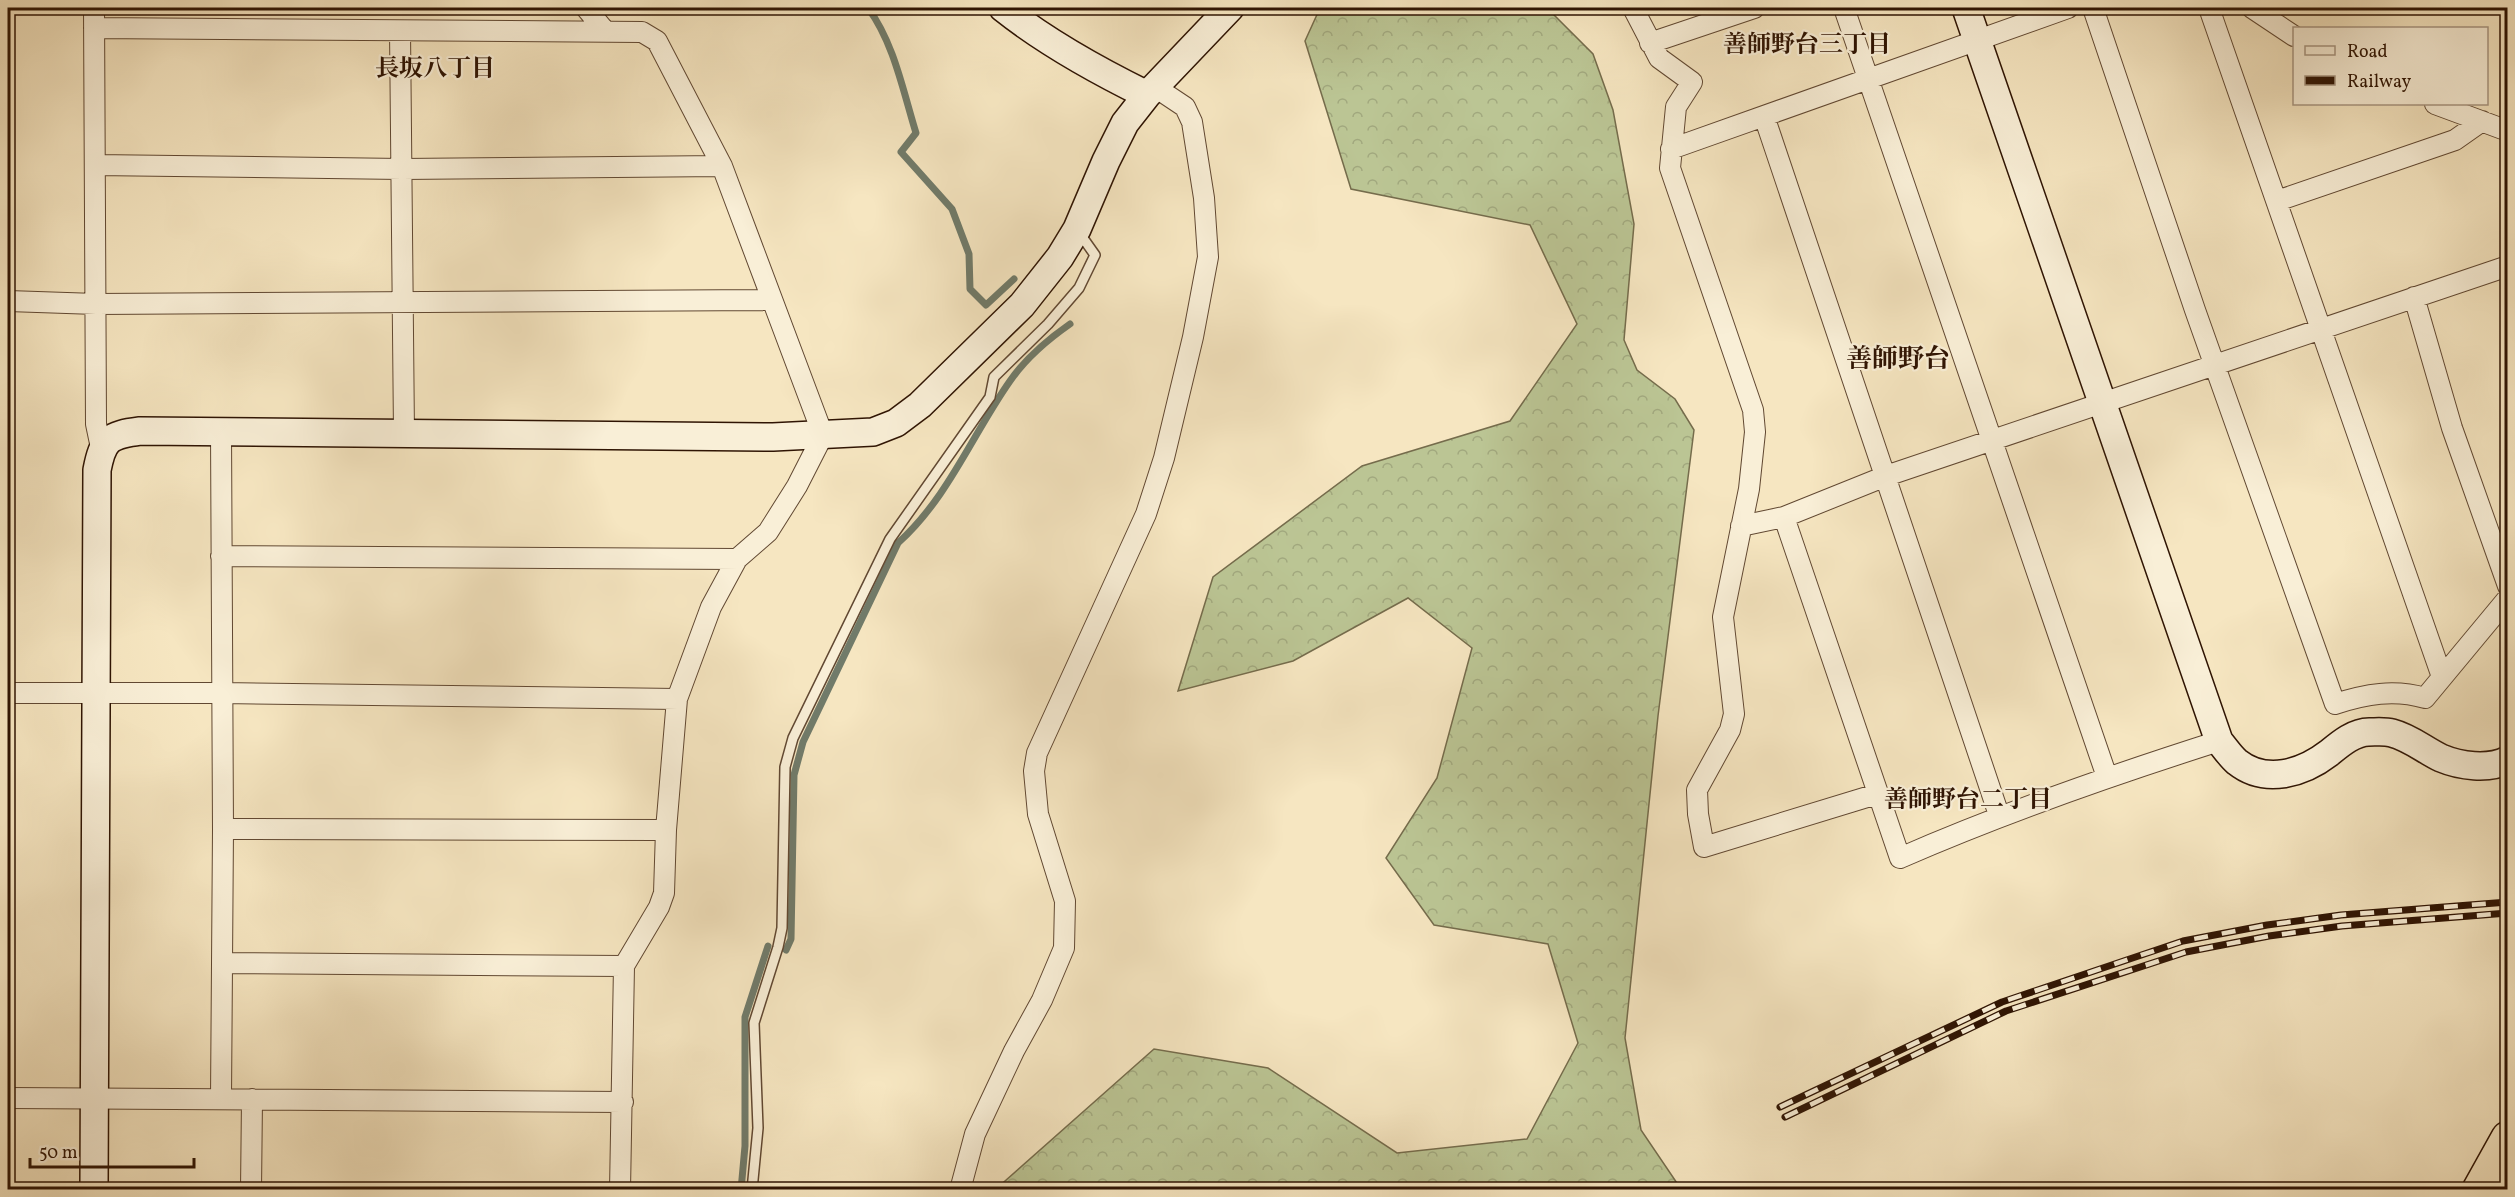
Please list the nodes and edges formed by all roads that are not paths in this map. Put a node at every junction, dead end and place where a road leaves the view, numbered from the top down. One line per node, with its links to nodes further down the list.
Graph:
1 (94, 8): 13 (street)
2 (586, 8): 15 (street)
3 (1003, 8): 20 (street)
4 (1230, 8): 20 (street)
5 (1633, 8): 18 (street)
6 (1754, 8): 18 (street)
7 (1844, 8): 19 (street)
8 (1966, 8): 17 (street)
9 (2068, 8): 17 (street)
10 (2093, 8): 38 (street)
11 (2209, 8): 29 (street)
12 (2252, 8): 16 (street)
13 (94, 28): 14 (street); 26 (street)
14 (400, 31): 15 (street); 28 (street)
15 (605, 31): 27 (street)
16 (2293, 35)
17 (1976, 40): 19 (street); 39 (street)
18 (1650, 43): 25 (street)
19 (1868, 79): 22 (street); 43 (street)
20 (1151, 91): 30 (street); 76 (street)
21 (2438, 105): 23 (street)
22 (1764, 116): 25 (street); 45 (street)
23 (2482, 121): 24 (street); 29 (street)
24 (2508, 131)
25 (1671, 149): 47 (street)
26 (95, 165): 28 (street); 36 (street)
27 (722, 166): 28 (street); 33 (street)
28 (402, 169): 35 (street)
29 (2277, 201): 37 (street)
30 (1077, 229): 42 (street); 75 (lane)
31 (2508, 266): 32 (street)
32 (2414, 297): 37 (street); 50 (street)
33 (772, 300): 35 (street); 42 (street)
34 (8, 301): 36 (street)
35 (402, 302): 36 (street); 41 (street)
36 (96, 304): 44 (street)
37 (2322, 330): 38 (street); 52 (street)
38 (2215, 364): 39 (street); 52 (street)
39 (2103, 402): 43 (street); 57 (street)
40 (221, 432): 41 (street); 44 (street); 48 (street)
41 (404, 434): 42 (street)
42 (823, 435): 49 (street)
43 (1992, 441): 45 (street); 59 (street)
44 (101, 448): 55 (street)
45 (1886, 476): 46 (street); 61 (street)
46 (1784, 518): 47 (street); 60 (street)
47 (1741, 526): 60 (street)
48 (221, 556): 49 (street); 54 (street)
49 (737, 559): 56 (street)
50 (2508, 586)
51 (2508, 598): 52 (street)
52 (2442, 677)
53 (8, 693): 55 (street)
54 (221, 693): 55 (street); 56 (street); 62 (street)
55 (96, 694): 66 (street)
56 (677, 699): 63 (street)
57 (2219, 741): 58 (street); 59 (street)
58 (2508, 760)
59 (2107, 777): 61 (street)
60 (1877, 794): 61 (street)
61 (2000, 815)
62 (223, 829): 63 (street); 64 (street)
63 (666, 830): 65 (street)
64 (222, 963): 65 (street); 68 (street)
65 (624, 966): 70 (street)
66 (94, 1097): 67 (street); 68 (street); 72 (street)
67 (8, 1098)
68 (221, 1098): 69 (street)
69 (252, 1099): 70 (street); 73 (street)
70 (623, 1102): 74 (street)
71 (2508, 1138): 77 (highway)
72 (94, 1190)
73 (252, 1190)
74 (620, 1190)
75 (752, 1190)
76 (960, 1190)
77 (2479, 1190)

